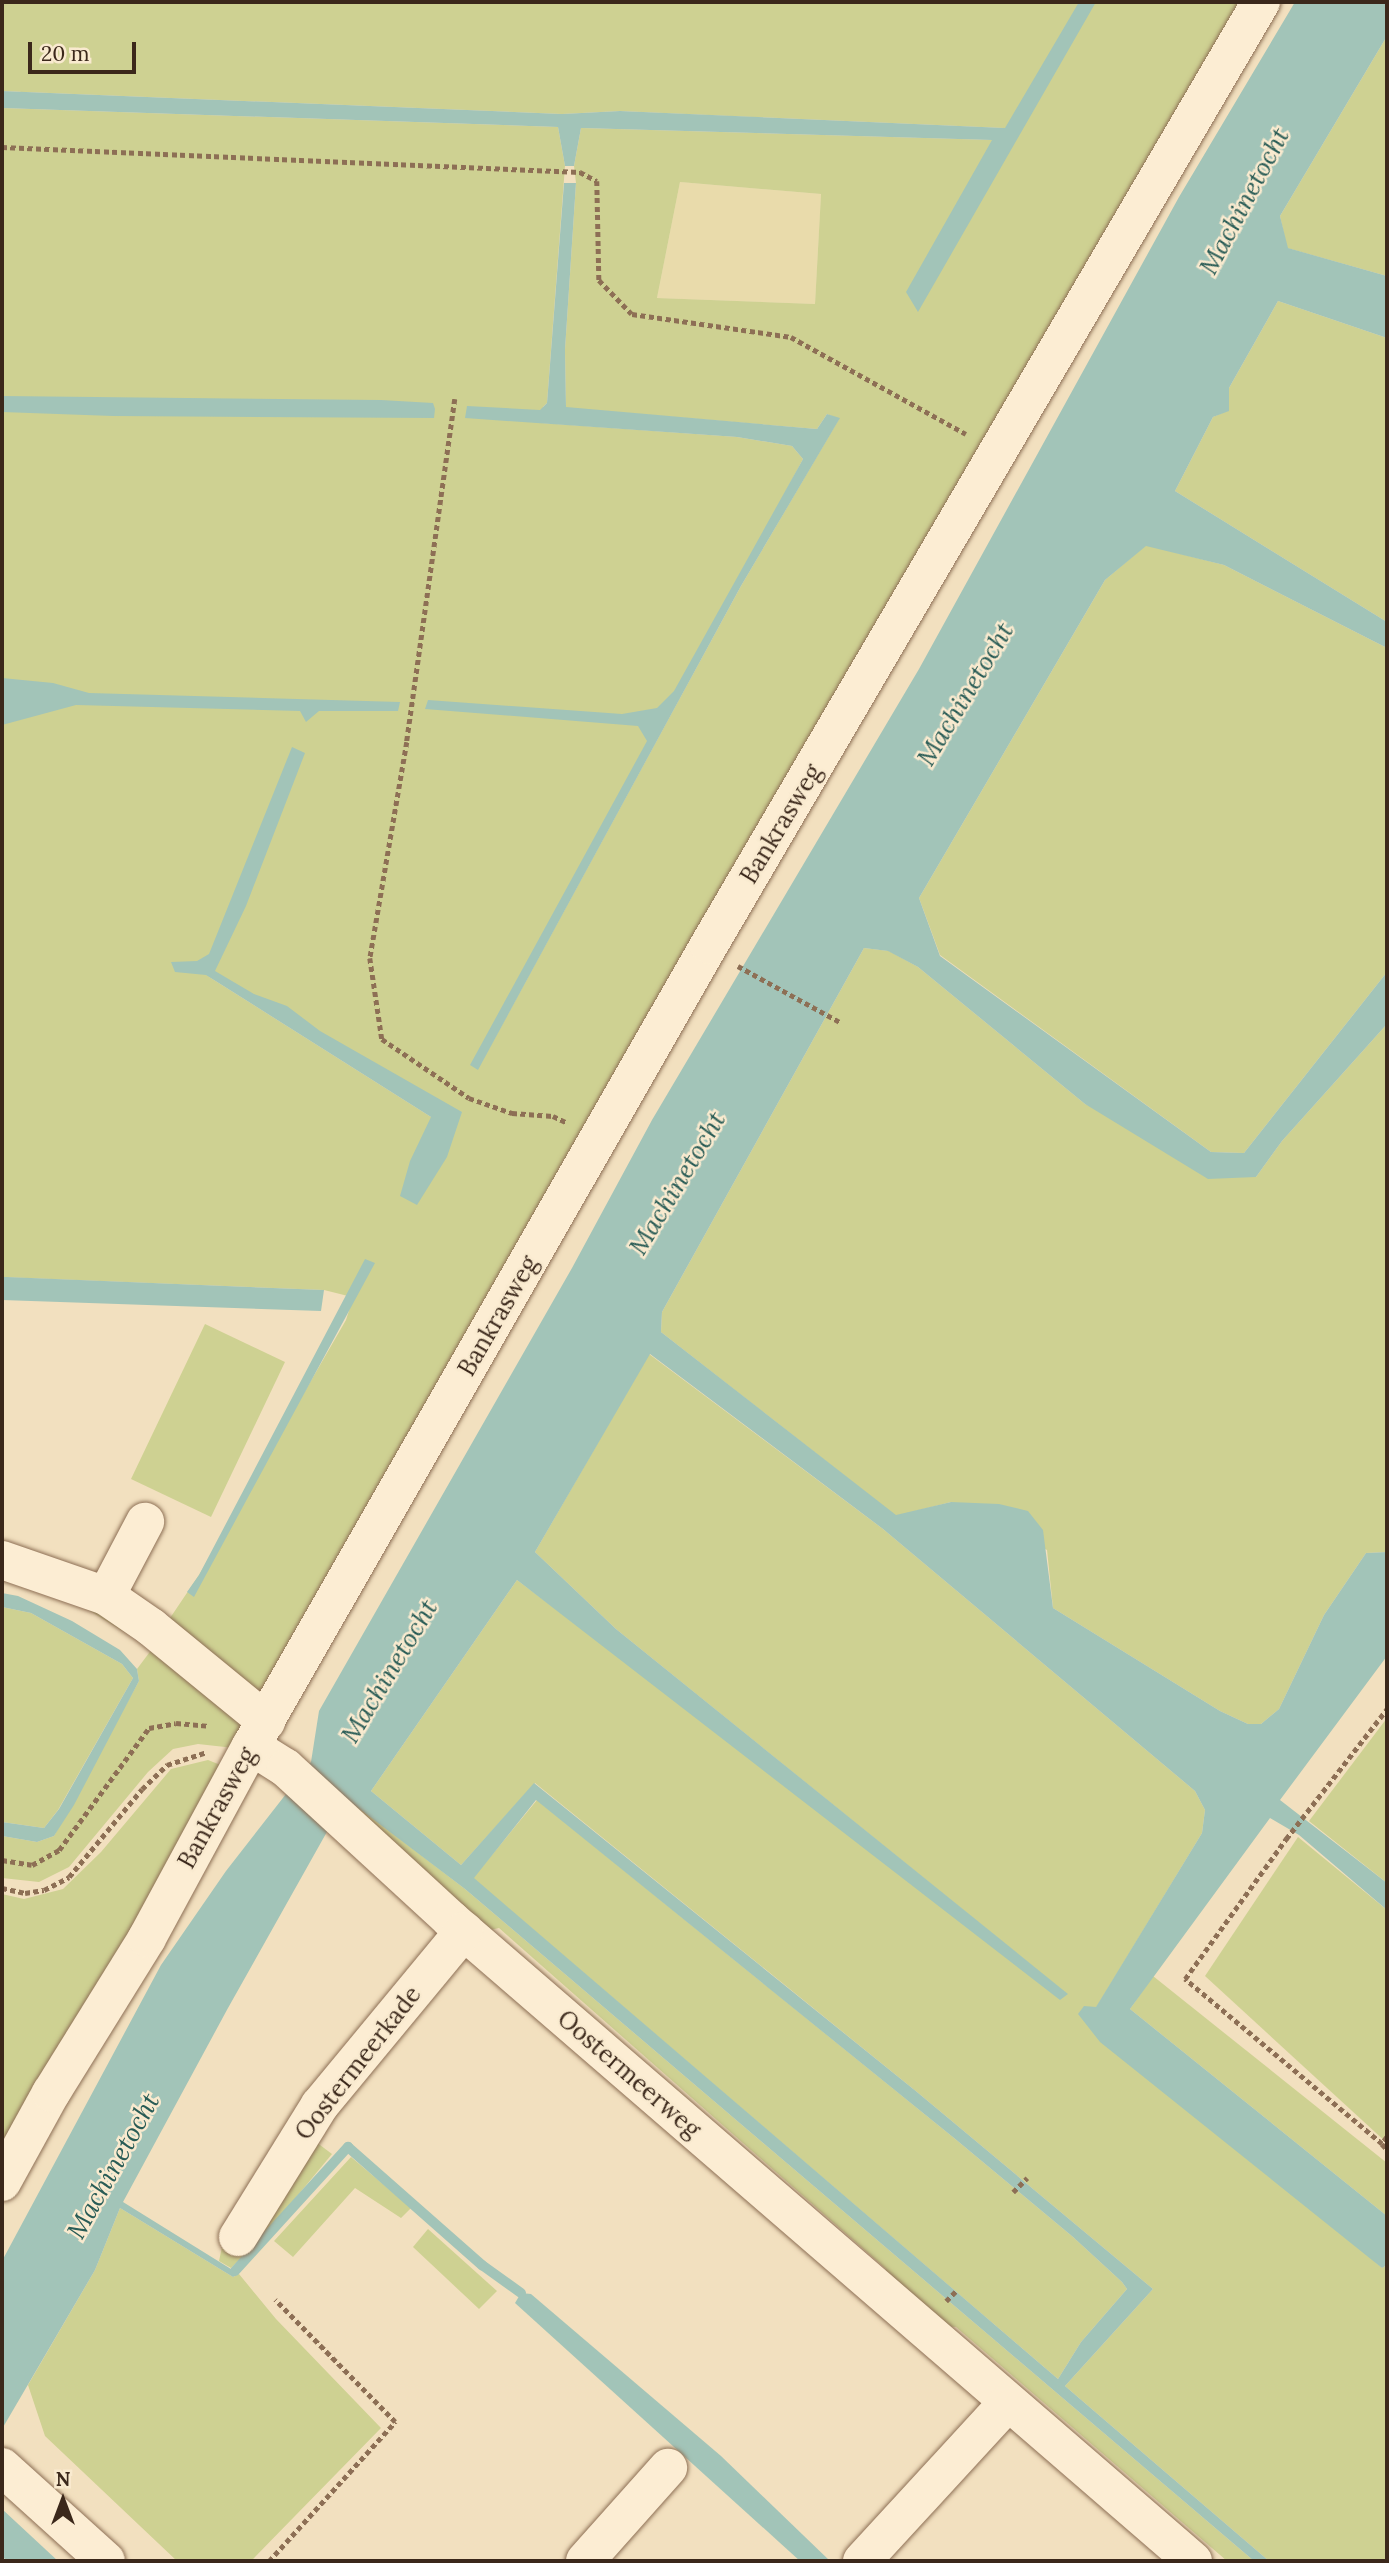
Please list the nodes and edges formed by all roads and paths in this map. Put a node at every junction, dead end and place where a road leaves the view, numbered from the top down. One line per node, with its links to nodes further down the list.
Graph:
1 (1261, 2): 4 (street, Bankrasweg)
2 (2, 147): 4 (path)
3 (455, 399): 7 (path)
4 (1000, 453): 7 (street, Bankrasweg)
5 (734, 963): 6 (path)
6 (840, 1022)
7 (601, 1137): 12 (street, Bankrasweg)
8 (145, 1522): 10 (street)
9 (2, 1560): 10 (street, Oostermeerweg)
10 (106, 1596): 12 (street, Oostermeerweg)
11 (1387, 1709): 17 (path)
12 (258, 1733): 13 (path); 14 (path); 15 (street, Oostermeerweg); 20 (street, Bankrasweg)
13 (2, 1860)
14 (2, 1888)
15 (464, 1931): 22 (street, Oostermeerkade); 24 (street, Oostermeerweg)
16 (1387, 2137): 17 (path)
17 (1382, 2144): 18 (path)
18 (1387, 2149)
19 (1027, 2178): 21 (path)
20 (2, 2182)
21 (1013, 2192)
22 (238, 2237)
23 (275, 2300): 28 (path)
24 (1008, 2402): 30 (street); 31 (street, Oostermeerweg)
25 (3, 2467): 27 (street)
26 (668, 2468): 29 (street)
27 (106, 2561)
28 (269, 2561)
29 (585, 2561)
30 (862, 2561)
31 (1193, 2561)

